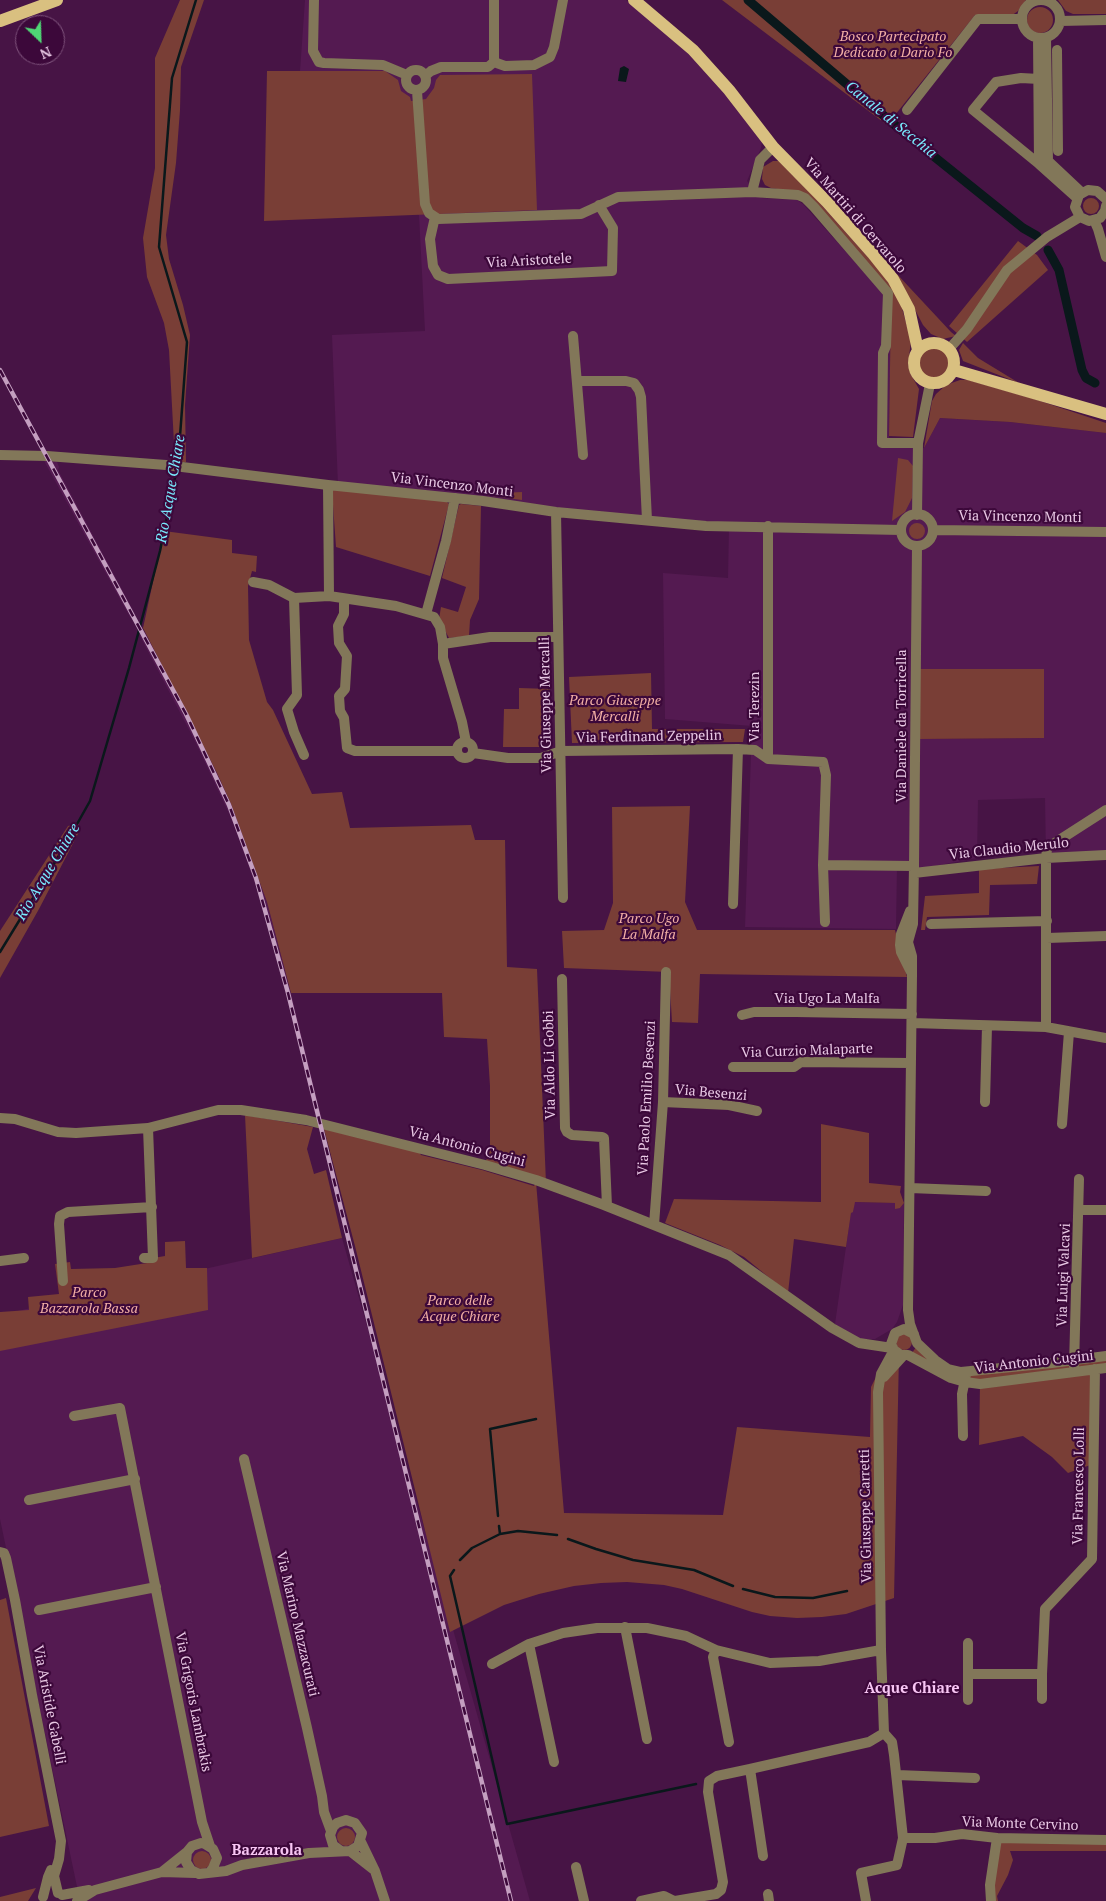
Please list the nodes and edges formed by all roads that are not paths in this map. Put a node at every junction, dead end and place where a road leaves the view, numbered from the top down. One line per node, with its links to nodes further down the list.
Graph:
1 (56, 0): 8 (main road)
2 (314, 0): 13 (street)
3 (494, 0): 12 (street)
4 (564, 0): 12 (street)
5 (634, 0): 20 (main road, Via Martiri di Cervarolo)
6 (1022, 19): 9 (street); 10 (street); 19 (street)
7 (1106, 20): 9 (street)
8 (0, 21)
9 (1060, 21): 10 (street)
10 (1042, 38): 15 (street); 16 (street)
11 (1057, 50): 17 (street)
12 (494, 62): 14 (street)
13 (407, 75): 14 (street); 18 (street)
14 (425, 76): 18 (street)
15 (1038, 79): 22 (street); 22 (street)
16 (1046, 89): 17 (street); 24 (street)
17 (1057, 89): 21 (street)
18 (417, 90): 28 (street)
19 (906, 110)
20 (773, 147): 23 (street); 31 (main road, Via Martiri di Cervarolo)
21 (1058, 151)
22 (1039, 164): 24 (street)
23 (752, 192): 25 (street, Via Martiri di Cervarolo); 40 (street, Via Martiri di Cervarolo)
24 (1079, 195): 26 (street); 27 (street)
25 (599, 205): 28 (street); 28 (street, Via Aristotele)
26 (1106, 205): 29 (street)
27 (1080, 217): 29 (street); 34 (street)
28 (435, 218)
29 (1094, 220): 30 (street)
30 (1106, 257)
31 (909, 309): 33 (main road, Via Martiri di Cervarolo); 35 (main road, Via Martiri di Cervarolo)
32 (573, 336): 37 (street)
33 (934, 343): 34 (main road); 35 (main road)
34 (949, 349): 36 (main road)
35 (918, 350): 38 (main road, Via Martiri di Cervarolo)
36 (954, 370): 38 (main road); 39 (main road)
37 (577, 381): 42 (street); 47 (street)
38 (930, 384): 40 (street)
39 (1106, 414)
40 (918, 443): 46 (street)
41 (0, 455): 43 (street, Via Vincenzo Monti)
42 (583, 455)
43 (328, 485): 44 (street, Via Vincenzo Monti); 54 (street)
44 (454, 498): 45 (street, Via Vincenzo Monti); 57 (street)
45 (556, 512): 47 (street, Via Vincenzo Monti); 58 (street, Via Giuseppe Mercalli)
46 (917, 515): 49 (street); 50 (street)
47 (647, 520): 48 (street, Via Vincenzo Monti)
48 (768, 526): 49 (street, Via Vincenzo Monti); 66 (street, Via Terezin)
49 (901, 530): 52 (street)
50 (933, 530): 51 (street, Via Vincenzo Monti); 52 (street)
51 (1106, 532)
52 (917, 546): 71 (street, Via Daniele da Torricella)
53 (253, 582): 55 (street)
54 (329, 596): 55 (street); 56 (street)
55 (294, 598): 65 (street)
56 (344, 599): 57 (street); 62 (street)
57 (426, 614): 59 (street)
58 (558, 637): 59 (street); 63 (street, Via Giuseppe Mercalli)
59 (443, 644): 60 (street)
60 (466, 742): 62 (street); 64 (street)
61 (738, 749): 63 (street, Via Ferdinand Zeppelin); 66 (street, Via Ferdinand Zeppelin); 73 (street, Via Ferdinand Zeppelin)
62 (457, 751): 64 (street)
63 (561, 751): 64 (street, Via Ferdinand Zeppelin); 72 (street, Via Giuseppe Mercalli)
64 (473, 753)
65 (304, 756)
66 (768, 759): 70 (street, Via Terezin)
67 (1106, 810): 69 (street)
68 (1106, 855): 69 (street, Via Claudio Merulo)
69 (1046, 858): 71 (street, Via Claudio Merulo); 74 (street)
70 (824, 865): 71 (street); 75 (street, Via Terezin)
71 (914, 869): 82 (street, Via Daniele da Torricella)
72 (563, 898)
73 (733, 904)
74 (1047, 921): 76 (street); 78 (street)
75 (825, 922)
76 (931, 924)
77 (1106, 936): 78 (street)
78 (1047, 938): 84 (street)
79 (666, 972): 89 (street, Via Paolo Emilio Besenzi)
80 (562, 979): 98 (street, Via Aldo Li Gobbi)
81 (742, 1014): 82 (street, Via Ugo La Malfa)
82 (912, 1018): 83 (street, Via Ugo La Malfa); 87 (street, Via Daniele da Torricella)
83 (987, 1026): 84 (street, Via Ugo La Malfa); 90 (street)
84 (1046, 1027): 85 (street, Via Ugo La Malfa)
85 (1069, 1032): 86 (street, Via Ugo La Malfa); 93 (street)
86 (1106, 1038)
87 (911, 1063): 88 (street, Via Curzio Malaparte); 96 (street, Via Daniele da Torricella)
88 (733, 1067)
89 (663, 1102): 91 (street, Via Besenzi); 102 (street, Via Paolo Emilio Besenzi)
90 (985, 1102)
91 (757, 1111)
92 (0, 1118): 94 (street, Via Antonio Cugini)
93 (1062, 1124)
94 (148, 1128): 98 (street, Via Antonio Cugini); 99 (street)
95 (1080, 1180): 100 (street, Via Luigi Valcavi)
96 (910, 1188): 97 (street); 107 (street, Via Daniele da Torricella)
97 (986, 1191)
98 (608, 1206): 102 (street, Via Antonio Cugini)
99 (152, 1207): 104 (street); 106 (street)
100 (1079, 1210): 101 (street); 114 (street, Via Luigi Valcavi)
101 (1106, 1210)
102 (654, 1224): 110 (street, Via Antonio Cugini)
103 (24, 1258): 105 (street)
104 (144, 1258)
105 (0, 1261)
106 (63, 1281)
107 (908, 1310): 108 (street, Via Daniele da Torricella); 109 (street, Via Daniele da Torricella)
108 (897, 1333): 109 (street, Via Antonio Cugini); 110 (street); 111 (street)
109 (916, 1338): 112 (street); 118 (street, Via Antonio Cugini)
110 (871, 1344): 111 (street, Via Antonio Cugini)
111 (893, 1349): 112 (street, Via Antonio Cugini); 119 (street, Via Giuseppe Carretti)
112 (906, 1355): 118 (street, Via Antonio Cugini); 119 (street)
113 (1106, 1356): 114 (street, Via Antonio Cugini)
114 (1074, 1360): 117 (street, Via Luigi Valcavi); 118 (street, Via Antonio Cugini)
115 (1106, 1368): 116 (street, Via Antonio Cugini)
116 (1095, 1369): 117 (street, Via Antonio Cugini); 135 (street, Via Francesco Lolli)
117 (1074, 1372): 118 (street, Via Antonio Cugini)
118 (966, 1377): 121 (street, Via Antonio Cugini)
119 (880, 1381): 132 (street, Via Giuseppe Carretti)
120 (74, 1416): 123 (street, Via Grigoris Lambrakis)
121 (963, 1436)
122 (244, 1459): 145 (street, Via Marino Mazzacurati)
123 (135, 1479): 124 (street); 126 (street, Via Grigoris Lambrakis)
124 (29, 1500)
125 (0, 1552): 161 (street, Via Aristide Gabelli)
126 (156, 1587): 127 (street); 147 (street, Via Grigoris Lambrakis)
127 (39, 1610)
128 (625, 1627): 130 (street); 131 (street); 139 (street)
129 (968, 1643): 134 (street)
130 (528, 1644): 133 (street); 141 (street)
131 (716, 1650): 132 (street); 140 (street)
132 (881, 1650): 138 (street, Via Giuseppe Carretti)
133 (492, 1664)
134 (968, 1674): 135 (street); 137 (street)
135 (1042, 1674): 136 (street, Via Francesco Lolli)
136 (1042, 1699)
137 (968, 1700)
138 (884, 1733): 142 (street); 143 (street)
139 (647, 1738)
140 (729, 1742)
141 (554, 1762)
142 (750, 1769): 158 (street); 174 (street)
143 (897, 1776): 144 (street); 149 (street)
144 (976, 1778)
145 (322, 1796): 146 (street, Via Marino Mazzacurati); 148 (street, Via Marino Mazzacurati)
146 (342, 1821): 148 (street); 152 (street, Via Marino Mazzacurati)
147 (202, 1822): 153 (street, Via Grigoris Lambrakis); 154 (street, Via Grigoris Lambrakis)
148 (331, 1833): 155 (street, Via Marino Mazzacurati); 157 (street)
149 (903, 1838): 150 (street, Via Monte Cervino); 175 (street)
150 (997, 1838): 151 (street, Via Monte Cervino); 176 (street)
151 (1106, 1840)
152 (361, 1842): 155 (street); 163 (street, Via Marino Mazzacurati)
153 (196, 1844): 154 (street); 156 (street)
154 (210, 1846): 159 (street)
155 (346, 1851): 157 (street); 163 (street, Via Marino Mazzacurati)
156 (187, 1852): 164 (street); 166 (street)
157 (309, 1853): 160 (street)
158 (763, 1856)
159 (217, 1858): 160 (street); 165 (street)
160 (242, 1865): 165 (street)
161 (56, 1866): 168 (street, Via Aristide Gabelli); 169 (street, Via Aristide Gabelli)
162 (576, 1867): 172 (street)
163 (375, 1870): 171 (street, Via Marino Mazzacurati)
164 (162, 1872): 166 (street); 167 (street)
165 (210, 1872): 166 (street)
166 (195, 1873)
167 (95, 1890): 168 (street); 170 (street)
168 (62, 1896): 169 (street)
169 (42, 1899)
170 (77, 1901)
171 (384, 1901)
172 (584, 1901)
173 (641, 1901): 174 (street)
174 (674, 1901)
175 (866, 1901)
176 (991, 1901)

